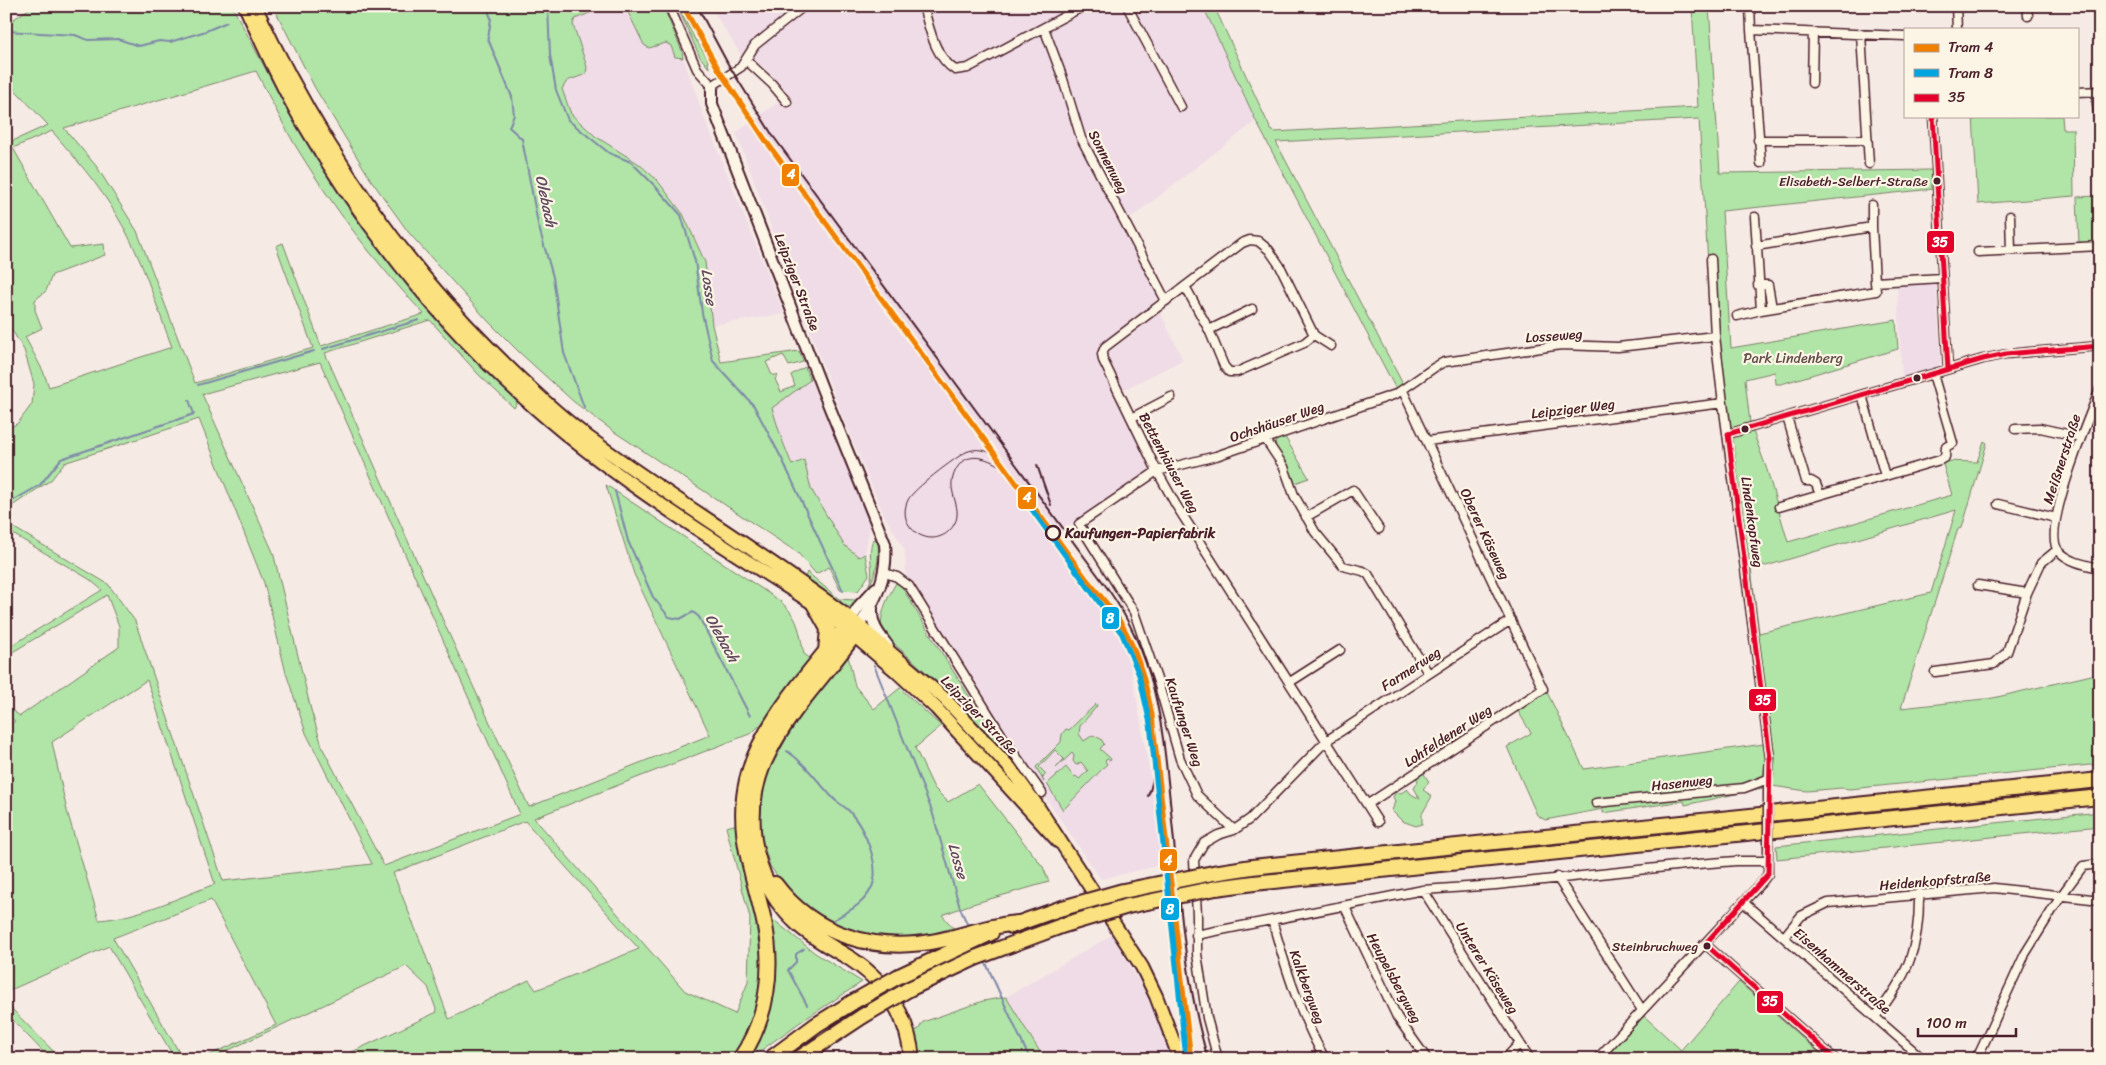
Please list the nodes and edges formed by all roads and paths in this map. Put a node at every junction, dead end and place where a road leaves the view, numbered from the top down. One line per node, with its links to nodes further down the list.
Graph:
1 (245, 6): 83 (main road)
2 (255, 6): 86 (main road)
3 (669, 6): 20 (street)
4 (804, 6): 18 (street)
5 (922, 6): 12 (street)
6 (1084, 6): 12 (street)
7 (1126, 6): 24 (street)
8 (1750, 6): 14 (street)
9 (1956, 6): 13 (street)
10 (2027, 6): 11 (street)
11 (2028, 16)
12 (1044, 28): 44 (street, Sonnenweg)
13 (1957, 28)
14 (1751, 30): 15 (street); 27 (street)
15 (1813, 33): 16 (street); 19 (street)
16 (1860, 34): 17 (street); 28 (street)
17 (1904, 36)
18 (746, 60): 20 (street); 23 (street)
19 (1812, 83)
20 (712, 86): 79 (street, Leipziger Straße)
21 (2098, 91): 22 (street); 26 (street)
22 (2078, 92)
23 (786, 102)
24 (1181, 107)
25 (1933, 118): 40 (street)
26 (2100, 139)
27 (1758, 140): 28 (street); 29 (street)
28 (1867, 140): 30 (street)
29 (1761, 163)
30 (1869, 164)
31 (1872, 205): 34 (street)
32 (2010, 216): 37 (street)
33 (1755, 217): 35 (street)
34 (1872, 227): 35 (street); 41 (street)
35 (1756, 246): 42 (street)
36 (2100, 246): 37 (street)
37 (2011, 250): 38 (street)
38 (1978, 252)
39 (1711, 259): 51 (street, Lindenkopfweg)
40 (1942, 278): 41 (street); 54 (street)
41 (1875, 282): 46 (street)
42 (1758, 285): 46 (street); 47 (street)
43 (1186, 288): 44 (street); 49 (street); 50 (street)
44 (1166, 301): 62 (street, Bettenhäuser Weg)
45 (1252, 308): 49 (street)
46 (1772, 308): 47 (street)
47 (1761, 310): 48 (street)
48 (1737, 316)
49 (1209, 330): 50 (street)
50 (1314, 335): 52 (street)
51 (1716, 336): 57 (street, Losseweg); 60 (street, Lindenkopfweg)
52 (1331, 346)
53 (2100, 346): 54 (street)
54 (1948, 370): 55 (street)
55 (1933, 374): 58 (street); 69 (street)
56 (2100, 389): 65 (street, Meißnerstraße)
57 (1403, 391): 66 (street, Ochshäuser Weg); 67 (street, Oberer Käseweg)
58 (1862, 395): 61 (street); 69 (street)
59 (1171, 397): 62 (street)
60 (1723, 403): 64 (street, Lindenkopfweg); 67 (street, Leipziger Weg)
61 (1787, 417): 64 (street); 70 (street)
62 (1131, 418): 68 (street, Bettenhäuser Weg)
63 (2015, 429): 65 (street)
64 (1728, 434): 96 (street, Lindenkopfweg)
65 (2081, 437): 74 (street, Meißnerstraße)
66 (1266, 440): 68 (street, Ochshäuser Weg); 73 (street)
67 (1427, 441): 85 (street, Oberer Käseweg)
68 (1157, 472): 75 (street, Ochshäuser Weg); 92 (street, Bettenhäuser Weg)
69 (1886, 476): 70 (street)
70 (1820, 495): 72 (street)
71 (1998, 504): 74 (street)
72 (1779, 507)
73 (1306, 517): 76 (street); 91 (street)
74 (2056, 518): 77 (street, Meißnerstraße)
75 (1079, 524): 102 (street, Kaufunger Weg)
76 (1379, 528)
77 (2057, 550): 78 (street); 82 (street)
78 (2100, 568)
79 (885, 573): 80 (street, Leipziger Straße); 97 (street, Leipziger Straße)
80 (880, 584): 84 (street, Leipziger Straße); 86 (street, Leipziger Straße)
81 (1978, 585): 82 (street)
82 (2026, 593): 90 (street)
83 (814, 604): 86 (main road); 88 (highway)
84 (872, 606): 86 (street, Leipziger Straße); 89 (street)
85 (1511, 620): 91 (street, Farmerweg); 93 (street, Oberer Käseweg)
86 (852, 627): 88 (highway); 89 (main road, Leipziger Straße); 103 (main road, Leipziger Straße); 104 (highway)
87 (1340, 650): 92 (street)
88 (826, 651): 104 (highway)
89 (893, 653): 103 (main road, Leipziger Straße)
90 (1935, 672)
91 (1428, 673): 94 (street, Farmerweg)
92 (1290, 682): 94 (street, Bettenhäuser Weg)
93 (1543, 689): 100 (street, Lohfeldener Weg)
94 (1326, 741): 100 (street, Bettenhäuser Weg); 102 (street)
95 (2100, 780): 118 (highway, bridge)
96 (1768, 783): 99 (street, Hasenweg); 105 (street, bridge)
97 (1042, 794)
98 (2100, 796): 121 (highway, bridge)
99 (1596, 803)
100 (1368, 804): 101 (street, Bettenhäuser Weg)
101 (1378, 822)
102 (1234, 830): 115 (street)
103 (1059, 842): 129 (main road, Leipziger Straße)
104 (750, 847): 118 (highway); 123 (highway); 127 (highway); 128 (highway)
105 (1768, 861): 107 (street); 112 (street)
106 (2100, 864): 110 (street)
107 (1557, 877): 108 (street); 119 (street)
108 (1423, 890): 113 (street); 122 (street, Unterer Käseweg)
109 (1919, 894): 110 (street, Heidenkopfstraße); 116 (street, Heidenkopfstraße); 120 (street)
110 (2061, 896): 111 (street, Heidenkopfstraße); 138 (street)
111 (2100, 900)
112 (1743, 902): 116 (street, Eisenhammerstraße); 117 (street)
113 (1344, 907): 114 (street); 132 (street, Heupelsbergweg)
114 (1272, 920): 115 (street); 131 (street, Kalkbergweg)
115 (1196, 935): 130 (street)
116 (1784, 937): 120 (street, Eisenhammerstraße)
117 (1705, 944): 119 (street); 136 (street)
118 (941, 947): 124 (highway, bridge)
119 (1642, 1010): 135 (street)
120 (1875, 1016): 137 (street, Eisenhammerstraße)
121 (828, 1038): 125 (highway); 126 (highway)
122 (1520, 1043): 133 (street); 134 (street, Unterer Käseweg)
123 (740, 1059)
124 (770, 1059)
125 (798, 1059)
126 (805, 1059)
127 (907, 1059)
128 (912, 1059)
129 (1180, 1059)
130 (1218, 1059)
131 (1325, 1059)
132 (1427, 1059)
133 (1505, 1059)
134 (1530, 1059)
135 (1597, 1059)
136 (1835, 1059)
137 (1923, 1059)
138 (1974, 1059)

